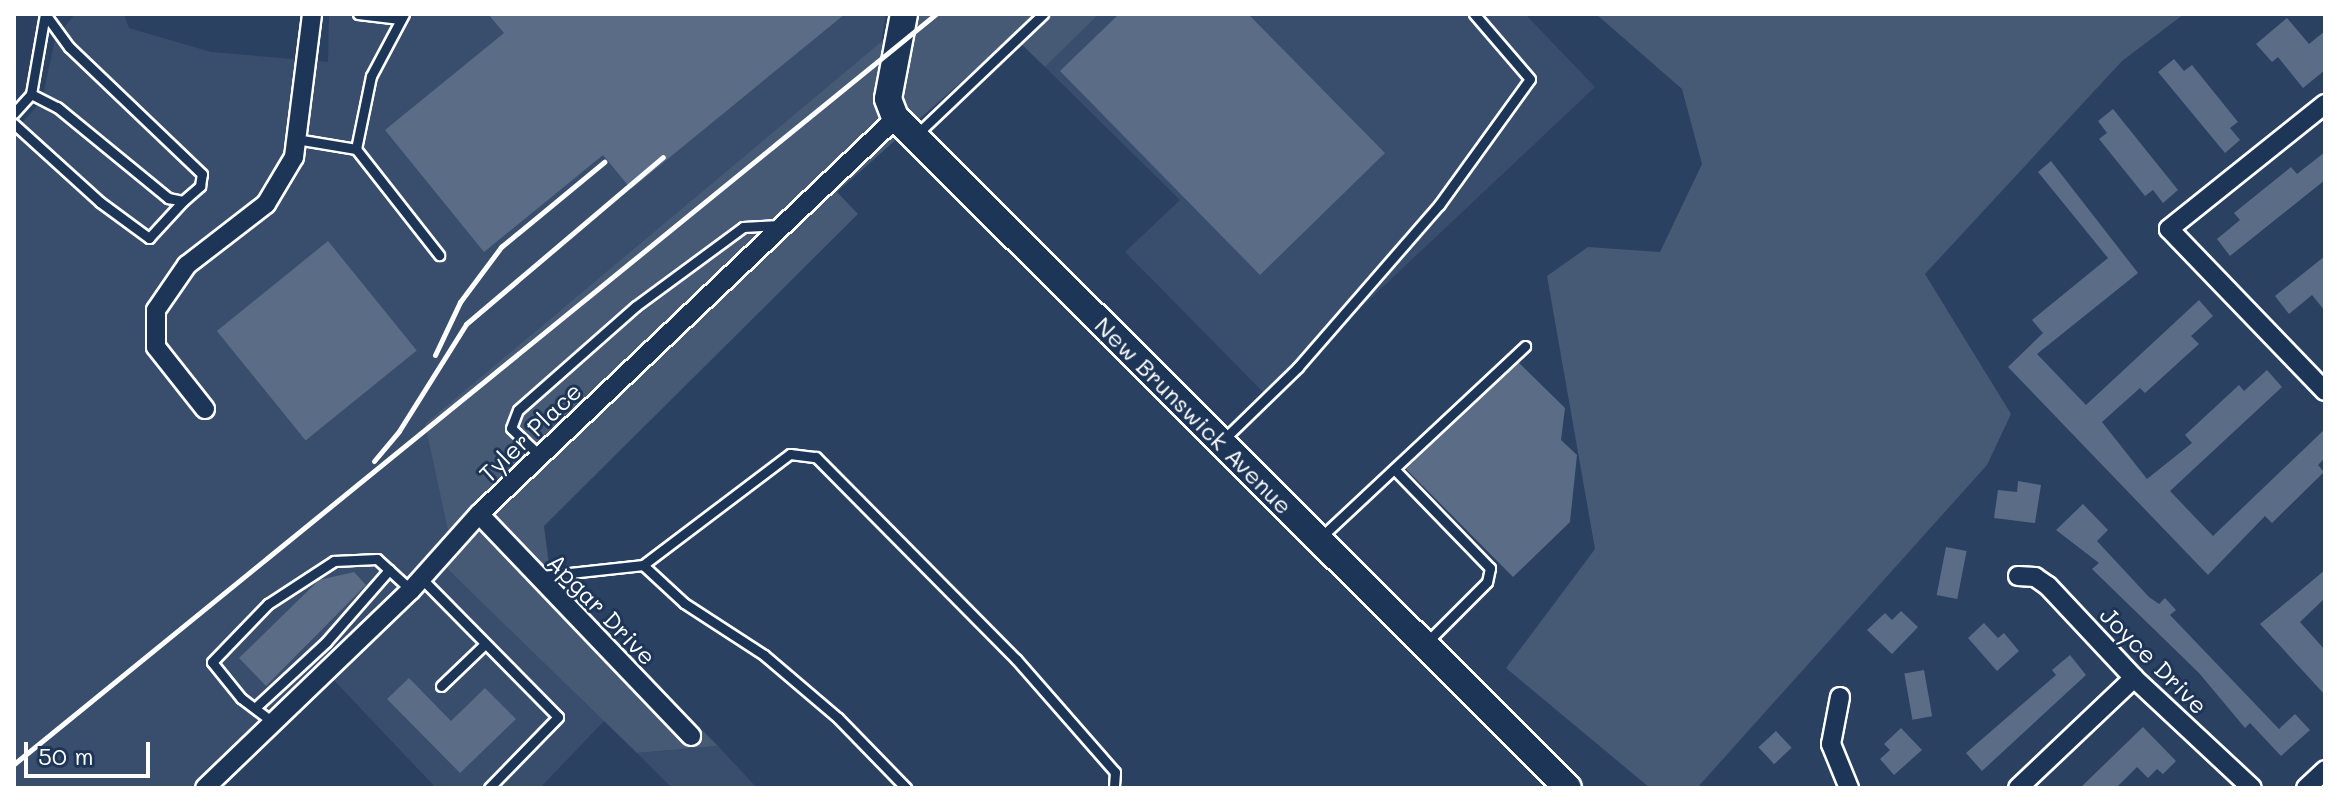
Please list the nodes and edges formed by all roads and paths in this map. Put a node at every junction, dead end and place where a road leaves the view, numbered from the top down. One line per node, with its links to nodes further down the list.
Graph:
1 (312, 14): 13 (street)
2 (358, 14): 6 (lane)
3 (904, 14): 10 (street)
4 (1043, 14): 12 (lane)
5 (1474, 14): 21 (lane)
6 (402, 17): 14 (lane)
7 (31, 94): 9 (lane); 15 (lane); 15 (lane)
8 (2325, 104): 19 (street)
9 (14, 113)
10 (896, 118): 12 (street, New Brunswick Avenue); 16 (street, Tyler Place)
11 (14, 124): 15 (lane)
12 (915, 137): 21 (street, New Brunswick Avenue)
13 (296, 139): 14 (lane); 20 (street)
14 (356, 149): 17 (lane)
15 (183, 201)
16 (783, 225): 22 (street, Tyler Place); 22 (lane)
17 (439, 255)
18 (1525, 346): 23 (lane)
19 (2325, 391)
20 (205, 409)
21 (1222, 441): 25 (street, New Brunswick Avenue)
22 (540, 456): 24 (street, Tyler Place)
23 (1394, 469): 25 (lane); 32 (lane)
24 (479, 514): 28 (street, Apgar Drive); 30 (street, Tyler Place)
25 (1318, 540): 32 (street, New Brunswick Avenue)
26 (643, 565): 28 (lane); 42 (lane); 43 (lane)
27 (389, 570): 30 (lane); 36 (lane); 36 (lane)
28 (538, 576): 38 (street, Apgar Drive)
29 (2018, 576): 33 (street, Joyce Drive)
30 (416, 584): 31 (lane); 37 (street, Tyler Place)
31 (485, 644): 34 (lane); 41 (lane)
32 (1423, 646): 44 (street, New Brunswick Avenue)
33 (2134, 678): 46 (street); 47 (street, Joyce Drive)
34 (441, 686)
35 (1840, 697): 45 (street)
36 (257, 706): 37 (lane)
37 (274, 723): 40 (street, Tyler Place)
38 (691, 736)
39 (2325, 770): 48 (street)
40 (205, 788)
41 (489, 788)
42 (906, 788)
43 (1114, 788)
44 (1568, 788)
45 (1849, 788)
46 (2018, 788)
47 (2252, 788)
48 (2306, 788)

